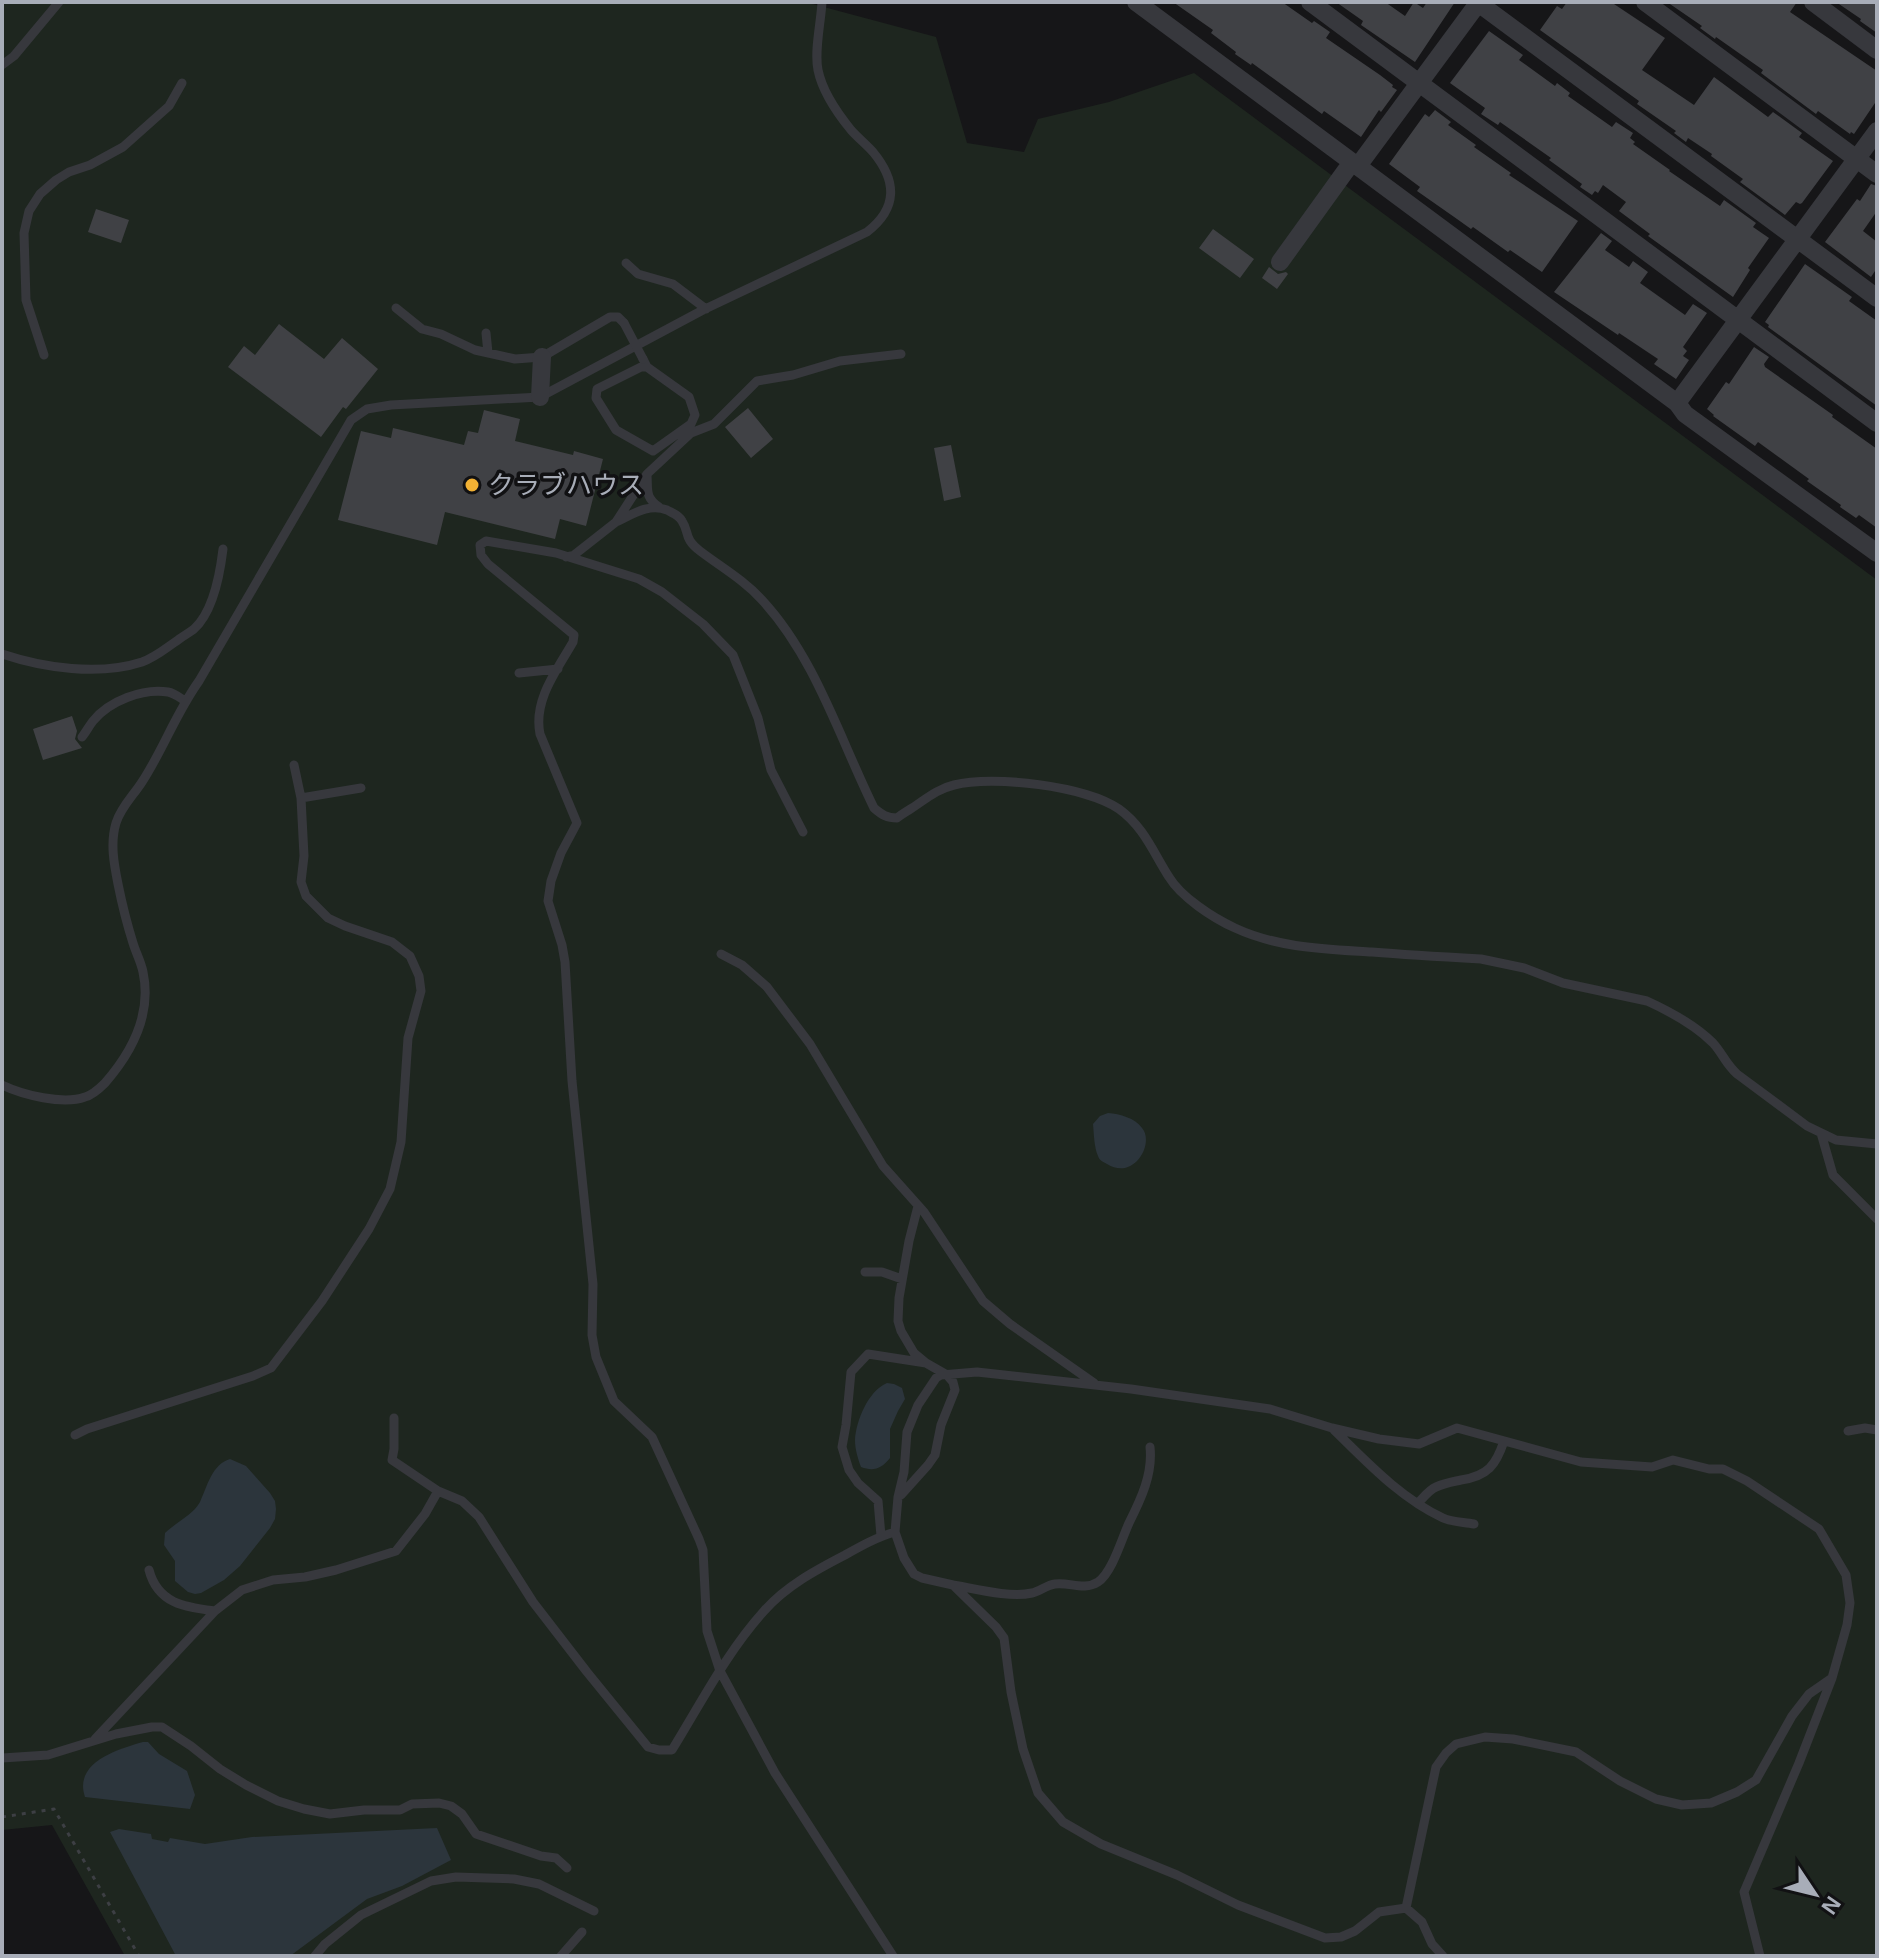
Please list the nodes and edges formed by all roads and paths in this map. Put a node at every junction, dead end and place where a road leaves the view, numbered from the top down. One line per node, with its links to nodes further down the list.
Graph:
1 (59, 2): 9 (lane)
2 (822, 2): 21 (lane)
3 (1136, 2): 14 (street)
4 (1310, 2): 11 (street)
5 (1478, 2): 11 (street); 16 (street)
6 (1645, 2): 13 (street)
7 (1813, 2): 8 (street)
8 (1877, 50)
9 (2, 65)
10 (182, 83): 26 (lane)
11 (1419, 83): 14 (street); 22 (street)
12 (1877, 131): 13 (street)
13 (1856, 159): 15 (street); 16 (street)
14 (1355, 164): 17 (street); 30 (street)
15 (1877, 174)
16 (1797, 239): 19 (street); 22 (street)
17 (1280, 262)
18 (626, 263): 21 (lane)
19 (1877, 298)
20 (396, 308): 24 (lane)
21 (706, 309): 29 (lane)
22 (1738, 320): 30 (street); 31 (street)
23 (486, 333): 24 (lane)
24 (488, 353): 27 (lane)
25 (901, 354): 32 (lane)
26 (44, 355)
27 (542, 357): 28 (lane, bridge); 29 (street)
28 (645, 363): 28 (lane)
29 (540, 397): 41 (lane)
30 (1677, 403): 36 (street)
31 (1877, 423)
32 (647, 474): 33 (lane); 34 (lane)
33 (659, 507): 34 (lane); 49 (lane)
34 (616, 522): 37 (lane)
35 (223, 549): 38 (lane)
36 (1877, 553)
37 (565, 557): 39 (lane); 46 (lane)
38 (2, 654)
39 (558, 669): 40 (lane); 74 (lane)
40 (519, 673)
41 (185, 701): 42 (lane); 48 (lane)
42 (82, 737)
43 (294, 765): 45 (lane)
44 (361, 788): 45 (lane)
45 (301, 798): 62 (lane)
46 (803, 832)
47 (721, 954): 51 (lane)
48 (2, 1085)
49 (1821, 1133): 50 (lane); 52 (lane)
50 (1877, 1144)
51 (918, 1206): 54 (lane); 57 (lane)
52 (1877, 1219)
53 (865, 1272): 54 (lane)
54 (902, 1279): 55 (lane)
55 (926, 1363): 56 (lane); 70 (lane)
56 (947, 1375): 57 (lane); 66 (lane); 66 (lane)
57 (1097, 1385): 59 (lane)
58 (394, 1418): 65 (lane)
59 (1332, 1428): 63 (lane); 67 (lane)
60 (1877, 1430): 61 (lane)
61 (1848, 1431)
62 (75, 1435)
63 (1504, 1441): 67 (lane); 75 (lane)
64 (1150, 1447): 72 (lane)
65 (438, 1491): 73 (lane); 74 (lane)
66 (898, 1497): 69 (lane)
67 (1418, 1503): 68 (lane)
68 (1474, 1524)
69 (895, 1532): 70 (lane); 72 (lane)
70 (881, 1536): 74 (lane)
71 (149, 1570): 73 (lane)
72 (953, 1585): 80 (lane)
73 (215, 1611): 76 (lane)
74 (720, 1671): 86 (lane)
75 (1832, 1678): 80 (lane); 88 (lane)
76 (94, 1741): 77 (lane); 79 (lane)
77 (2, 1758)
78 (2, 1817): 83 (path)
79 (567, 1868)
80 (1406, 1908): 87 (lane)
81 (594, 1911): 84 (lane)
82 (582, 1932): 85 (lane)
83 (139, 1956)
84 (315, 1956)
85 (561, 1956)
86 (893, 1956)
87 (1443, 1956)
88 (1760, 1956)

